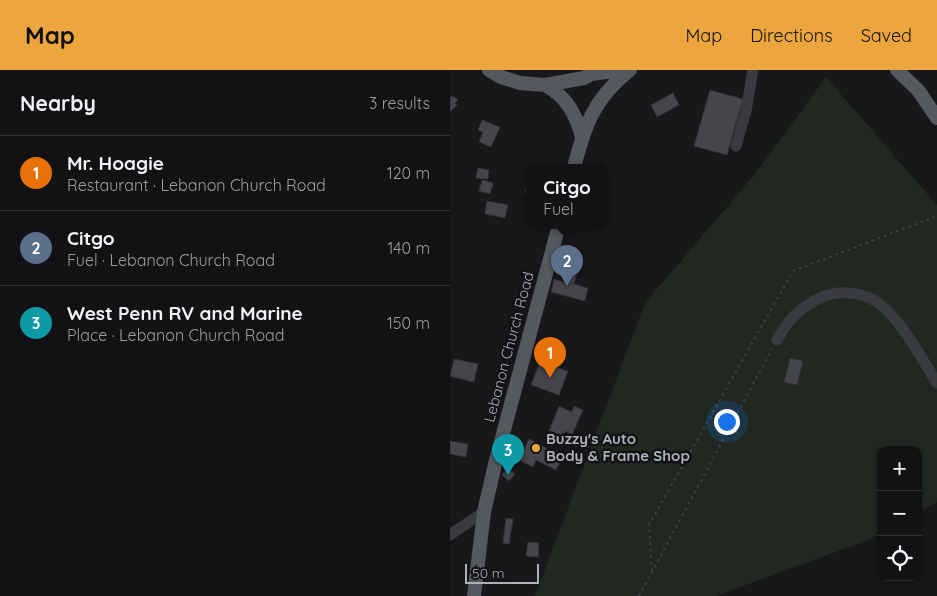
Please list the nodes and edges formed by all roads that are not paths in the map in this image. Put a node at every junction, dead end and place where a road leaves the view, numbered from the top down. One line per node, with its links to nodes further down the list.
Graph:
1 (489, 70): 8 (main road)
2 (503, 70): 7 (main road)
3 (622, 70): 7 (main road)
4 (630, 70): 10 (main road)
5 (753, 70): 11 (street)
6 (897, 70): 9 (main road)
7 (592, 74): 8 (main road)
8 (545, 85): 10 (main road)
9 (937, 118)
10 (582, 137): 12 (main road)
11 (736, 146)
12 (575, 164)
13 (558, 229): 16 (main road, Lebanon Church Road)
14 (777, 340): 15 (street)
15 (937, 383)
16 (484, 512): 17 (street); 18 (main road, Lebanon Church Road)
17 (450, 535)
18 (474, 596)

